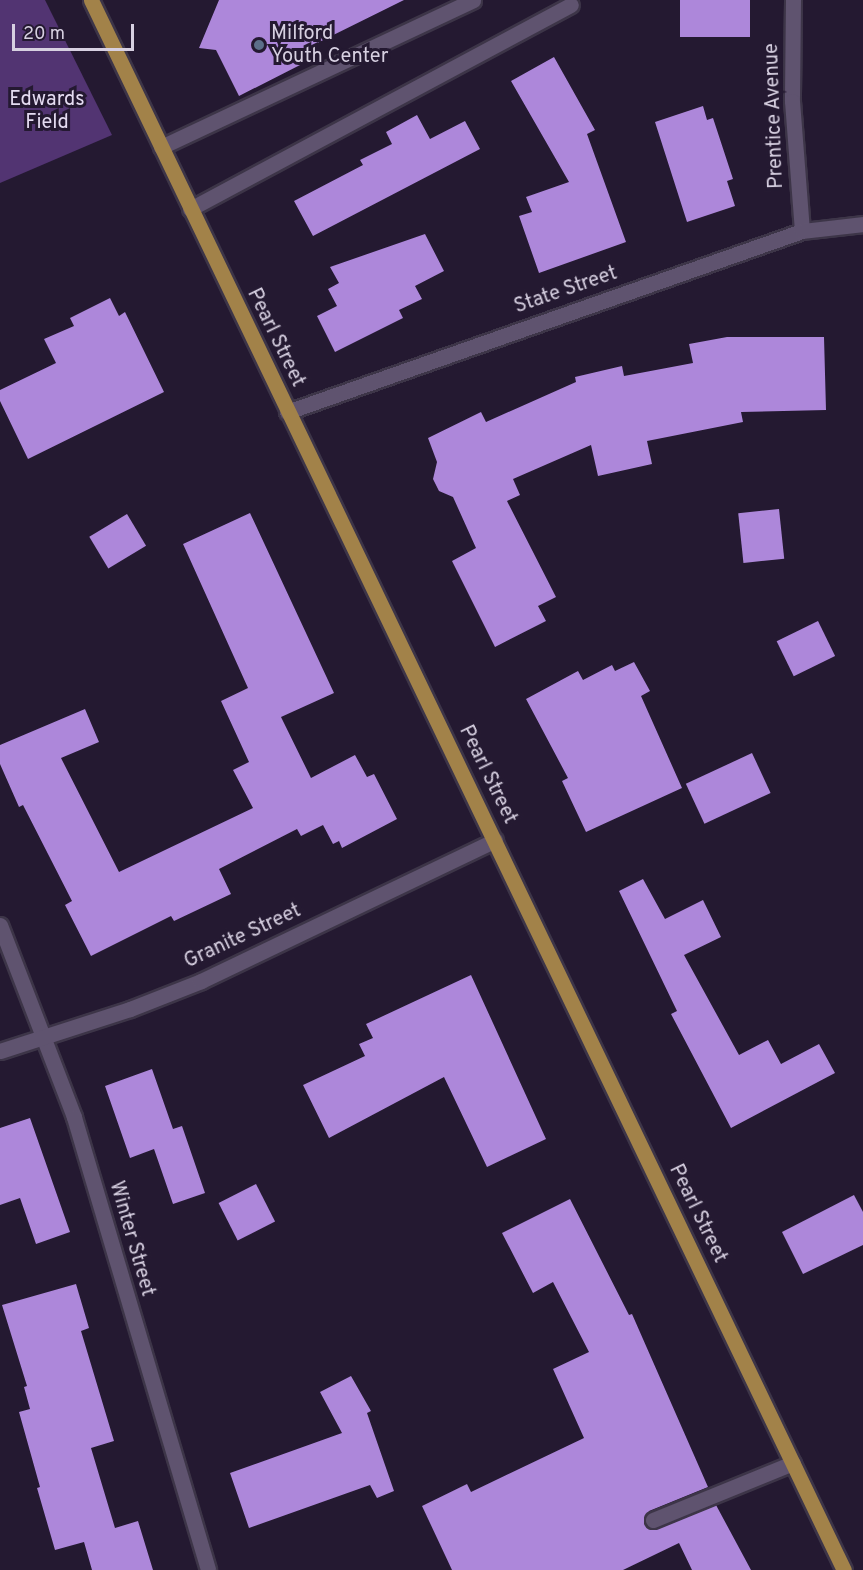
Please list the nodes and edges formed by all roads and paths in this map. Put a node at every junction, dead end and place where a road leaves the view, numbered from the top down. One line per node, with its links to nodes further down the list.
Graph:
1 (91, 0): 5 (main road, Pearl Street)
2 (473, 0): 5 (street)
3 (793, 0): 8 (street, Prentice Avenue)
4 (571, 5): 6 (street)
5 (161, 147): 6 (main road, Pearl Street)
6 (190, 209): 9 (main road, Pearl Street)
7 (863, 224): 8 (street, State Street)
8 (802, 231): 9 (street, State Street)
9 (287, 412): 10 (main road, Pearl Street)
10 (495, 840): 12 (street, Granite Street); 14 (main road, Pearl Street)
11 (0, 925): 12 (street, Winter Street)
12 (43, 1037): 13 (street, Granite Street); 16 (street, Winter Street)
13 (0, 1051)
14 (792, 1463): 15 (street); 17 (main road, Pearl Street)
15 (653, 1520)
16 (208, 1570)
17 (844, 1570)

